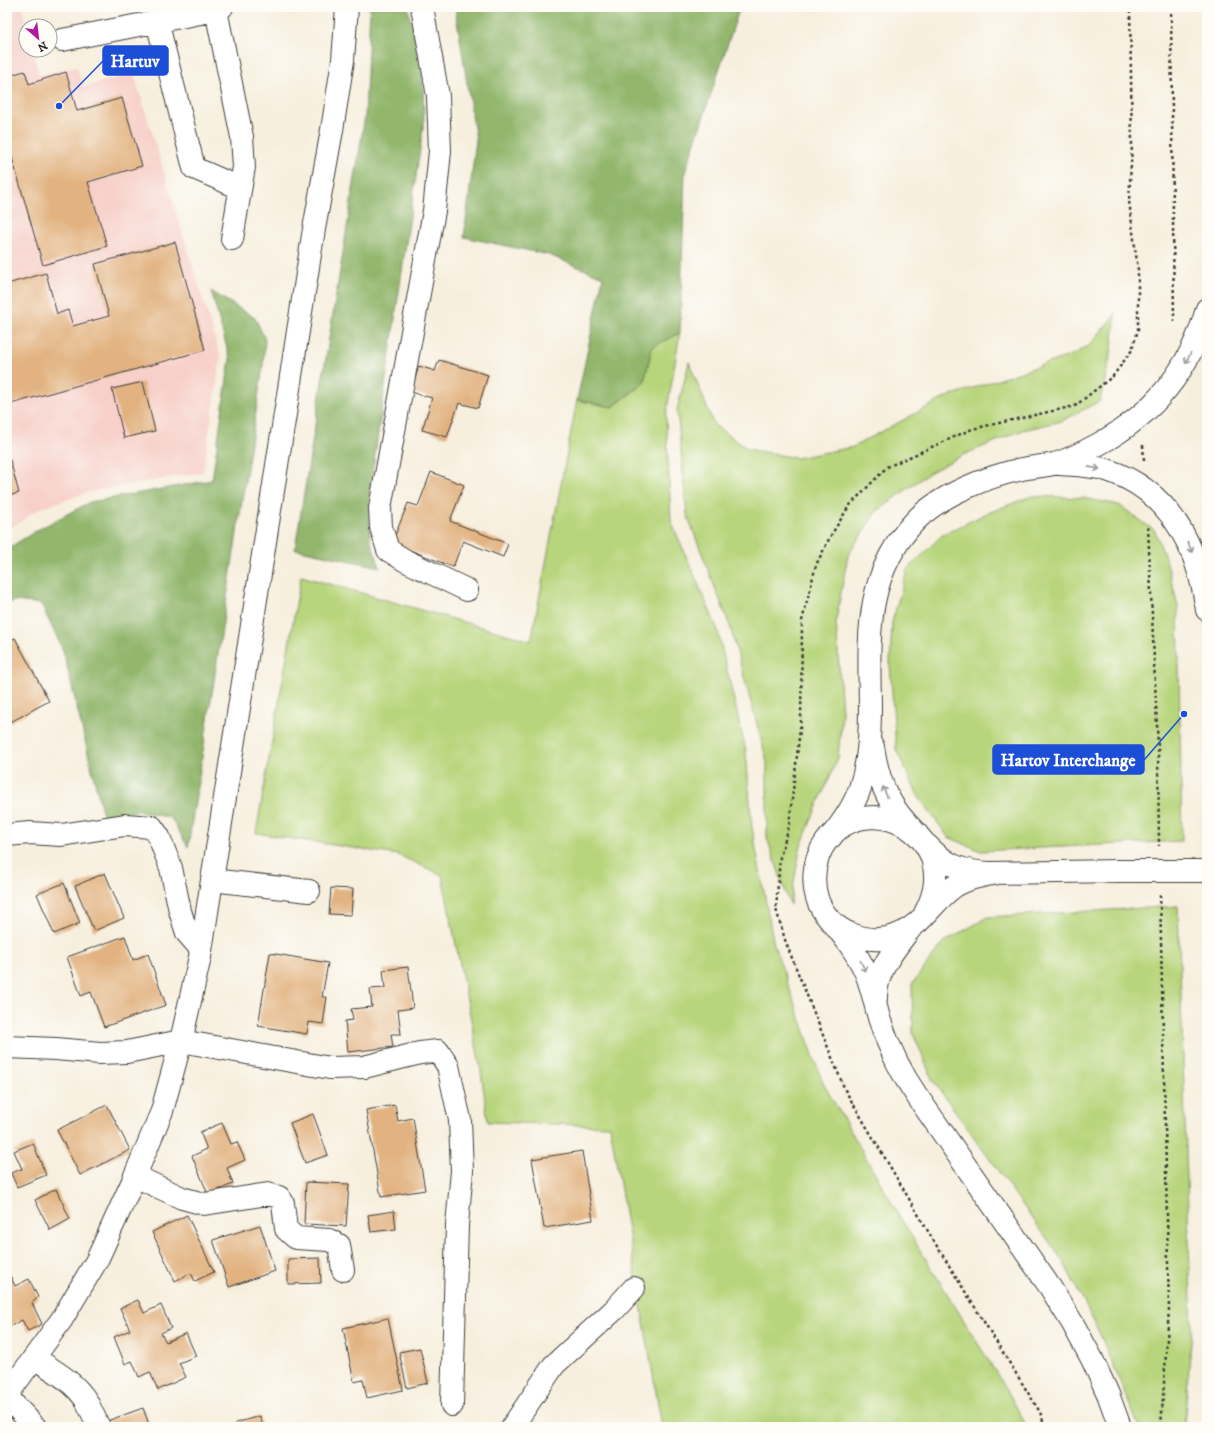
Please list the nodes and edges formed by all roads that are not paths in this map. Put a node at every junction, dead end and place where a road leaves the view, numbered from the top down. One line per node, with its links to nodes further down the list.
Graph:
1 (347, 7): 18 (main road)
2 (422, 7): 10 (main road)
3 (219, 8): 4 (main road); 6 (main road)
4 (157, 22): 5 (main road); 6 (main road)
5 (62, 40)
6 (240, 188): 7 (main road)
7 (232, 239)
8 (1207, 309): 9 (main road, one-way to 9)
9 (1055, 463): 11 (main road, one-way to 11); 12 (main road)
10 (467, 590)
11 (1207, 610)
12 (870, 718): 14 (main road); 15 (main road, one-way to 12)
13 (7, 835): 22 (main road)
14 (831, 837): 15 (main road); 21 (main road)
15 (920, 838): 17 (main road); 20 (main road)
16 (1207, 871): 17 (main road, bridge)
17 (998, 873): 20 (main road)
18 (212, 880): 19 (main road); 22 (main road)
19 (309, 891)
20 (919, 920): 21 (main road); 23 (main road)
21 (833, 922): 23 (main road, one-way to 23)
22 (201, 950): 24 (main road)
23 (877, 1008): 35 (main road)
24 (181, 1041): 25 (main road); 26 (main road); 31 (main road)
25 (7, 1047)
26 (135, 1176): 27 (main road); 29 (main road)
27 (343, 1270)
28 (634, 1288): 34 (main road)
29 (34, 1358): 30 (main road); 33 (main road)
30 (7, 1396): 32 (main road)
31 (452, 1405)
32 (35, 1427)
33 (99, 1427)
34 (512, 1427)
35 (1120, 1427)

